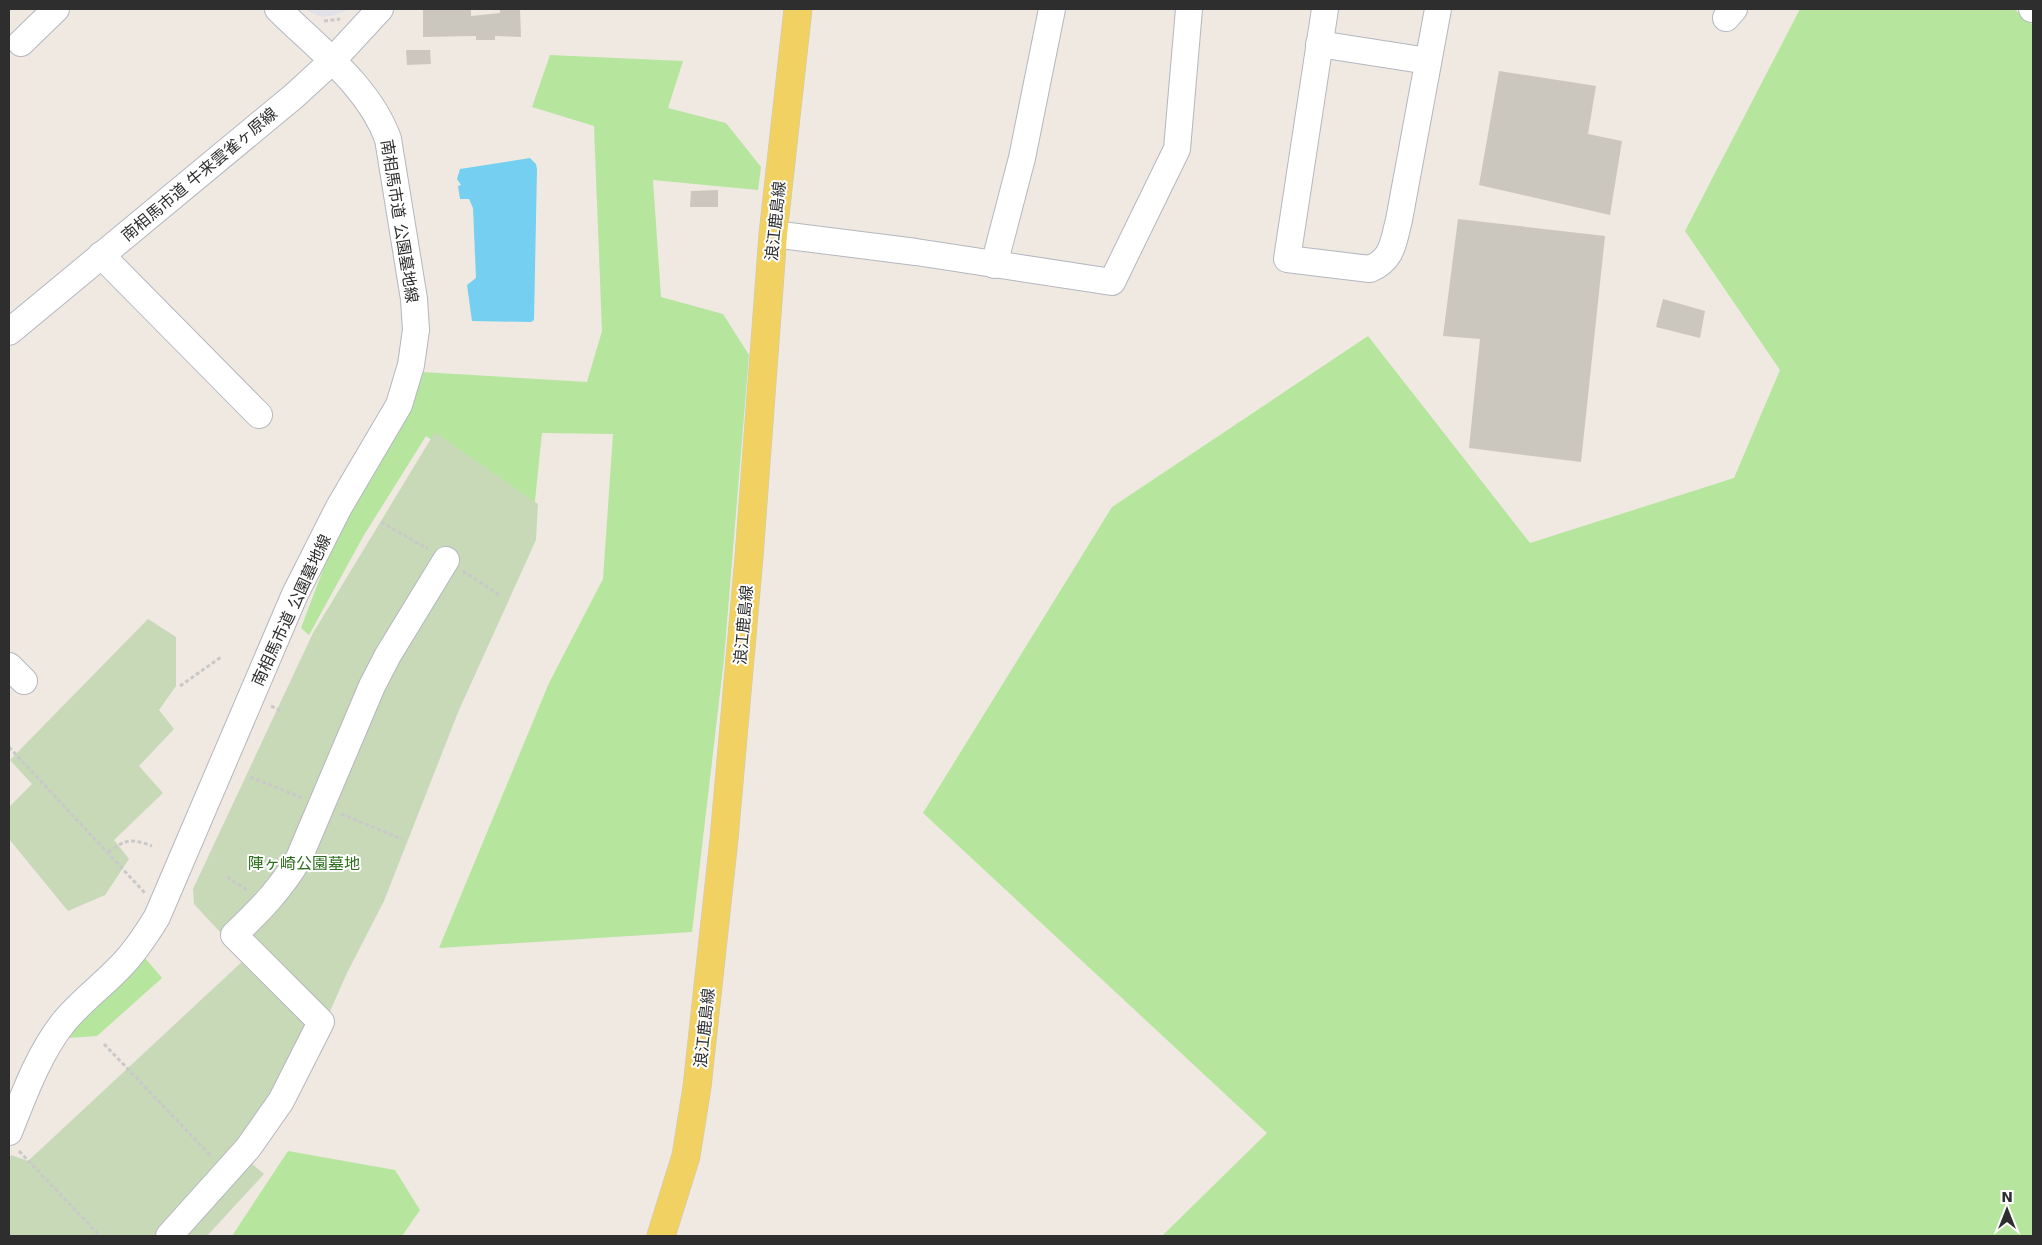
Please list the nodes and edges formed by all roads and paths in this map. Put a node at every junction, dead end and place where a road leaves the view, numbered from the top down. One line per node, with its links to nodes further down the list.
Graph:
1 (56, 9): 9 (street)
2 (278, 9): 12 (street, 南相馬市道 公園墓地線)
3 (380, 9): 12 (street, 南相馬市道 牛来雲雀ヶ原線)
4 (798, 9): 13 (main road, 浪江鹿島線)
5 (1052, 9): 15 (street)
6 (1189, 9): 15 (street)
7 (1324, 9): 10 (street)
8 (1438, 9): 11 (street)
9 (21, 43)
10 (1319, 44): 11 (street); 11 (street)
11 (1428, 61)
12 (331, 62): 14 (street, 南相馬市道 牛来雲雀ヶ原線); 24 (street, 南相馬市道 公園墓地線)
13 (772, 234): 15 (street); 31 (main road, 浪江鹿島線)
14 (101, 255): 16 (street, 南相馬市道 牛来雲雀ヶ原線); 17 (street)
15 (994, 265)
16 (9, 332)
17 (259, 415)
18 (446, 560): 28 (street)
19 (221, 657): 20 (path)
20 (180, 686)
21 (9, 747): 23 (path)
22 (152, 846): 23 (path)
23 (108, 852): 24 (path)
24 (160, 909): 26 (street, 南相馬市道 公園墓地線)
25 (104, 1044): 28 (path)
26 (9, 1132)
27 (32, 1162): 29 (path)
28 (226, 1172): 30 (street)
29 (100, 1236)
30 (169, 1236)
31 (661, 1236)

